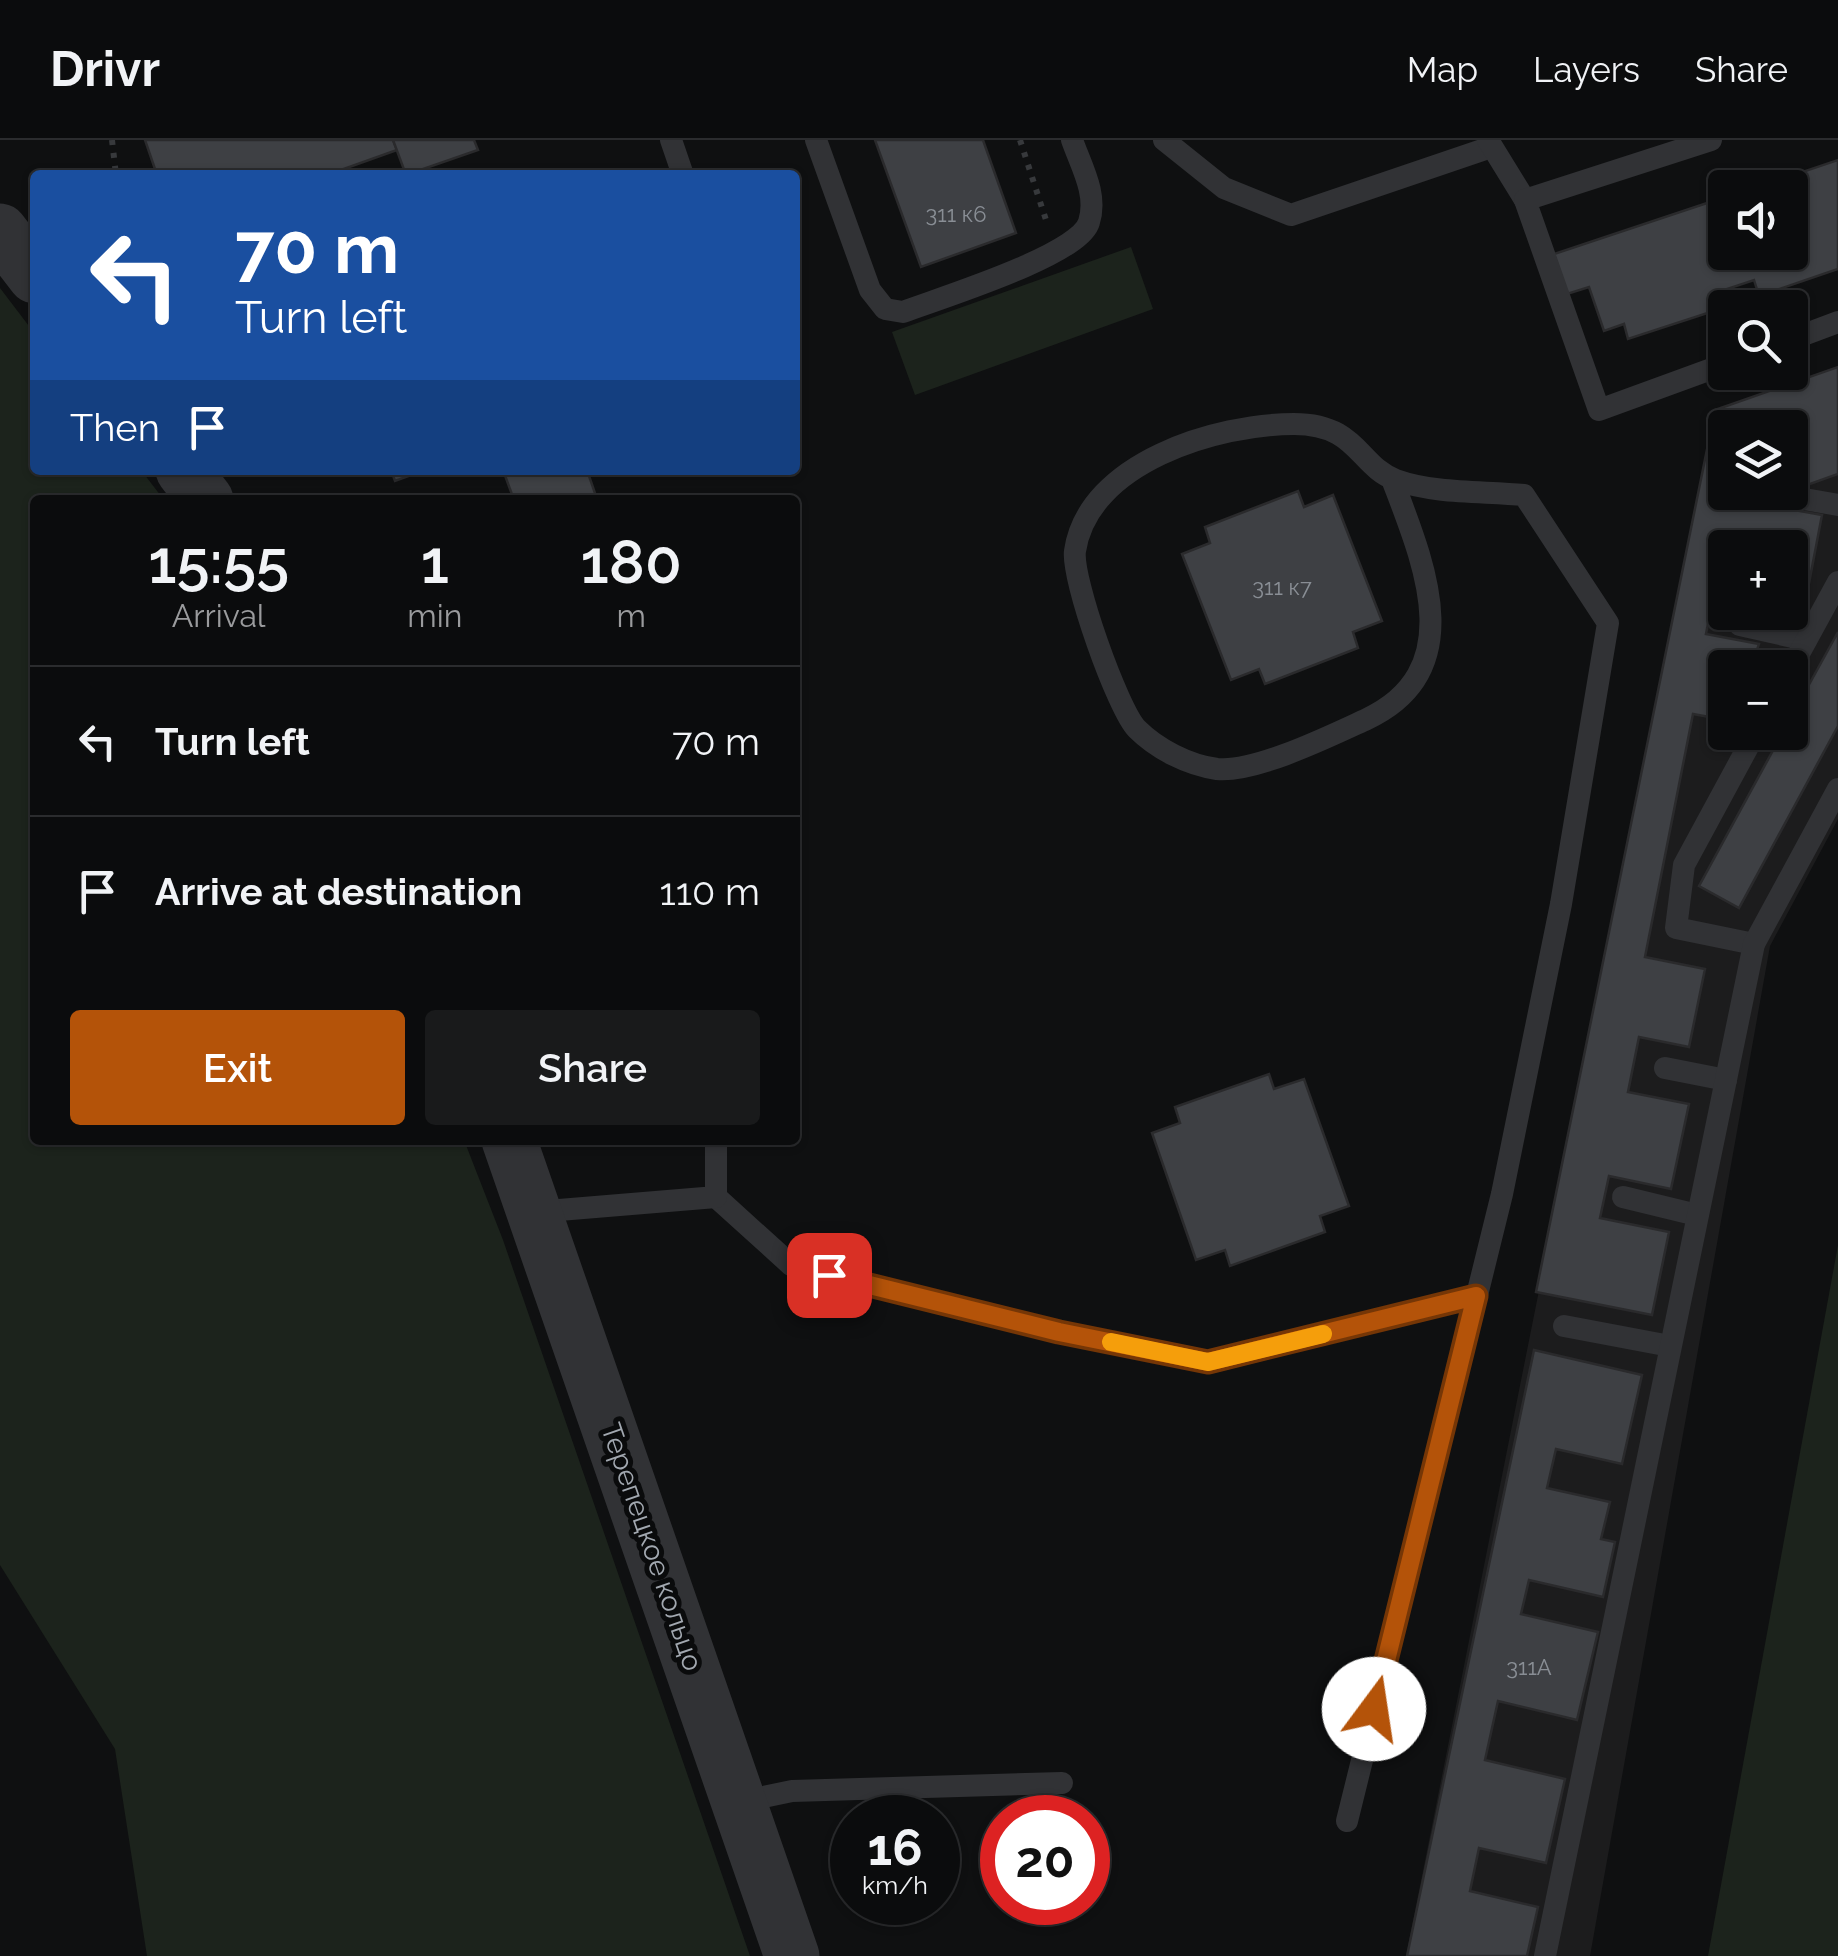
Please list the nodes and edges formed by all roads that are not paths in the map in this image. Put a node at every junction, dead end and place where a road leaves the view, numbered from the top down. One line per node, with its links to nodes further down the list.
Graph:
1 (671, 140): 7 (lane)
2 (816, 140): 3 (lane)
3 (1072, 140)
4 (1164, 140): 6 (lane)
5 (1711, 140): 8 (lane)
6 (1490, 143): 8 (lane)
7 (681, 170)
8 (1525, 200): 13 (lane)
9 (0, 230): 10 (street)
10 (30, 269)
11 (1838, 322): 12 (lane)
12 (1808, 333)
13 (1708, 370)
14 (1392, 480): 14 (lane); 32 (lane)
15 (1808, 500): 16 (lane)
16 (1838, 505)
17 (1838, 582): 19 (lane)
18 (1762, 630): 19 (lane)
19 (1806, 640): 20 (lane)
20 (1801, 650)
21 (1746, 750): 23 (lane)
22 (1838, 789): 23 (lane)
23 (1754, 944): 25 (lane)
24 (1665, 1068): 25 (lane)
25 (1726, 1080): 31 (lane)
26 (511, 1145): 30 (street, Терепецкое кольцо)
27 (716, 1145): 28 (lane)
28 (716, 1197): 30 (lane); 32 (lane)
29 (1623, 1197): 31 (lane)
30 (535, 1212): 36 (street, Терепецкое кольцо)
31 (1697, 1215): 34 (lane)
32 (1476, 1296): 37 (lane)
33 (1564, 1326): 34 (lane)
34 (1670, 1346): 39 (lane)
35 (1062, 1783): 36 (lane)
36 (740, 1802): 38 (street, Терепецкое кольцо)
37 (1346, 1821)
38 (792, 1956)
39 (1545, 1956)

